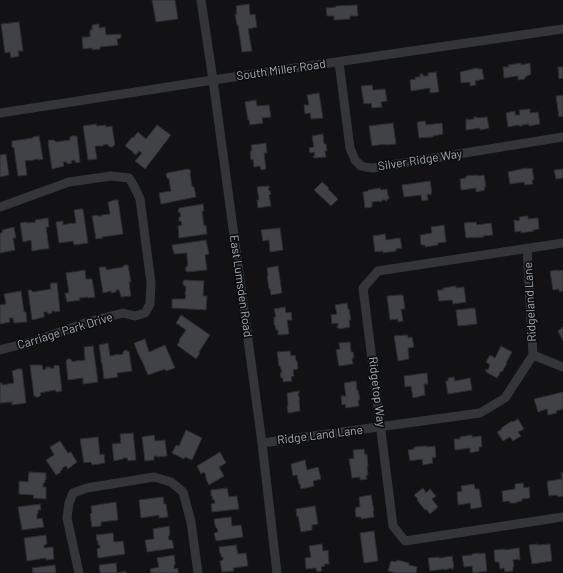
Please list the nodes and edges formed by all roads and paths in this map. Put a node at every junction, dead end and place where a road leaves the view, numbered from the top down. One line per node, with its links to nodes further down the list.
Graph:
1 (201, 0): 4 (street, East Lumsden Road)
2 (563, 29): 3 (street, South Miller Road)
3 (338, 62): 4 (street, South Miller Road); 6 (street, Silver Ridge Way)
4 (213, 80): 5 (street, South Miller Road); 14 (street, East Lumsden Road)
5 (0, 113)
6 (563, 137)
7 (0, 207): 10 (street, Carriage Park Drive)
8 (563, 243): 9 (street, Ridgetop Way)
9 (527, 248): 11 (street, Ridgeland Lane); 13 (street, Ridgetop Way)
10 (0, 350)
11 (533, 355): 12 (street); 13 (street, Ridge Land Lane)
12 (563, 367)
13 (381, 427): 14 (street, Ridge Land Lane); 15 (street, Ridgetop Way)
14 (262, 443): 18 (street, East Lumsden Road)
15 (563, 517)
16 (78, 573): 17 (street)
17 (198, 573)
18 (277, 573)

